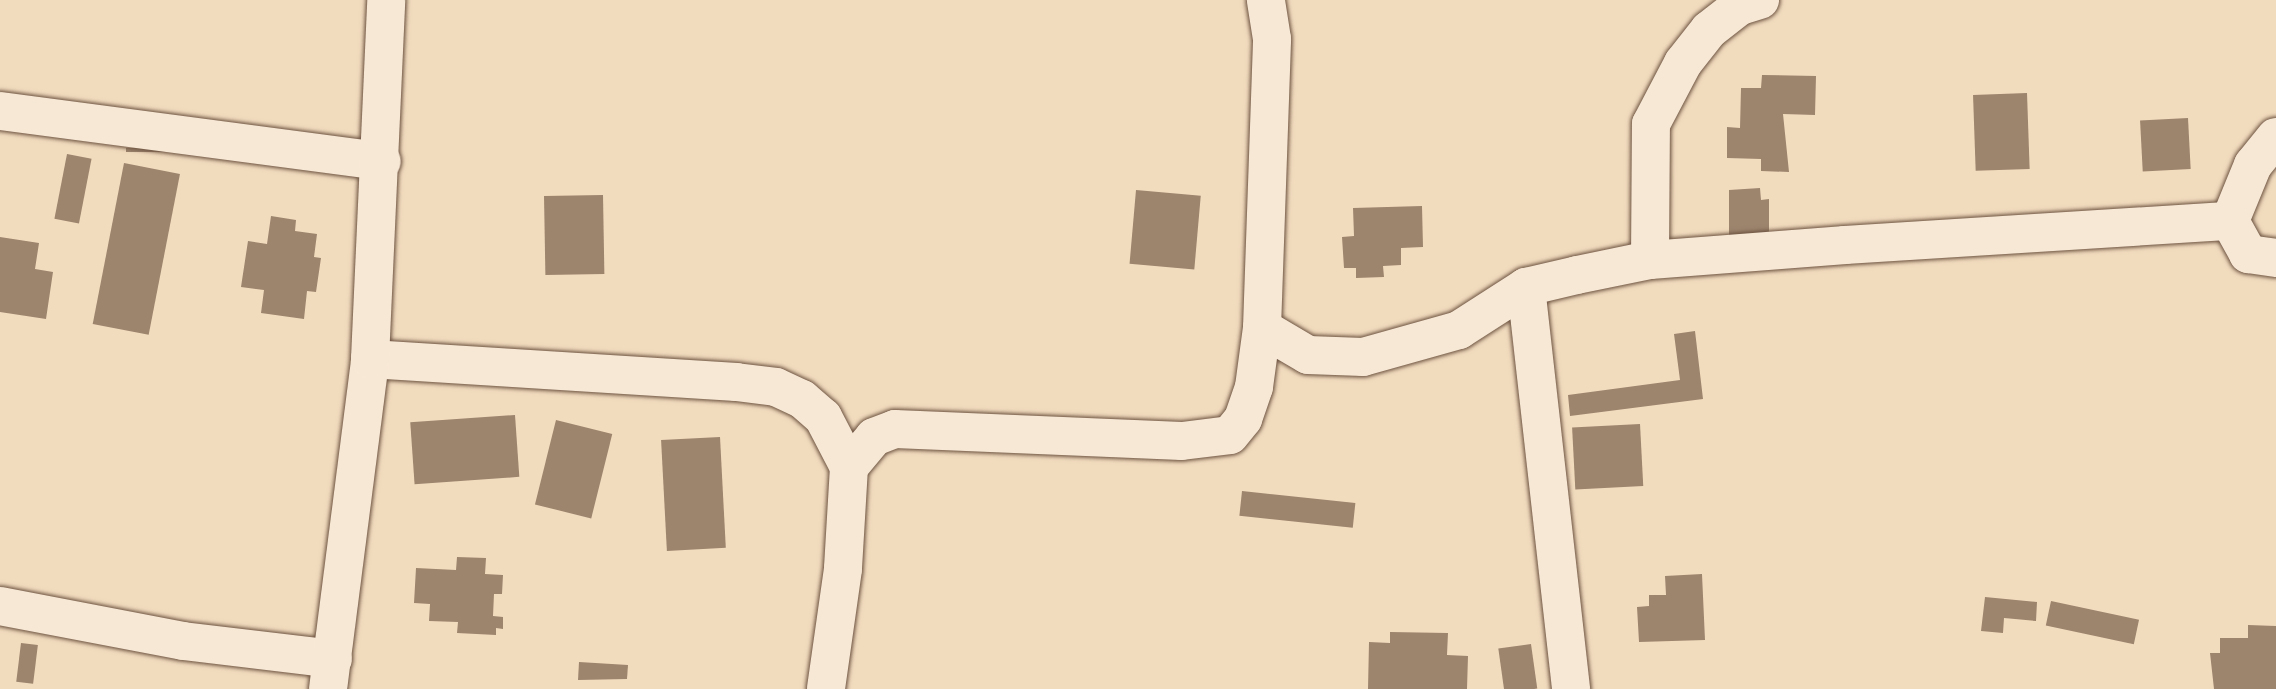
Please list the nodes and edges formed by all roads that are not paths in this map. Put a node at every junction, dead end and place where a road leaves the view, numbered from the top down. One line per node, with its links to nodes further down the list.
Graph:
1 (386, 0): 6 (street)
2 (1266, 0): 11 (street)
3 (1760, 0): 9 (street)
4 (0, 111): 6 (street)
5 (2276, 136): 7 (street)
6 (382, 160): 12 (street)
7 (2230, 220): 8 (street); 9 (street)
8 (2276, 258)
9 (1650, 260): 10 (street)
10 (1526, 287): 11 (street); 17 (street)
11 (1262, 328): 13 (street)
12 (370, 359): 13 (street); 15 (street)
13 (849, 467): 16 (street)
14 (0, 606): 15 (street)
15 (330, 674)
16 (826, 689)
17 (1571, 689)

